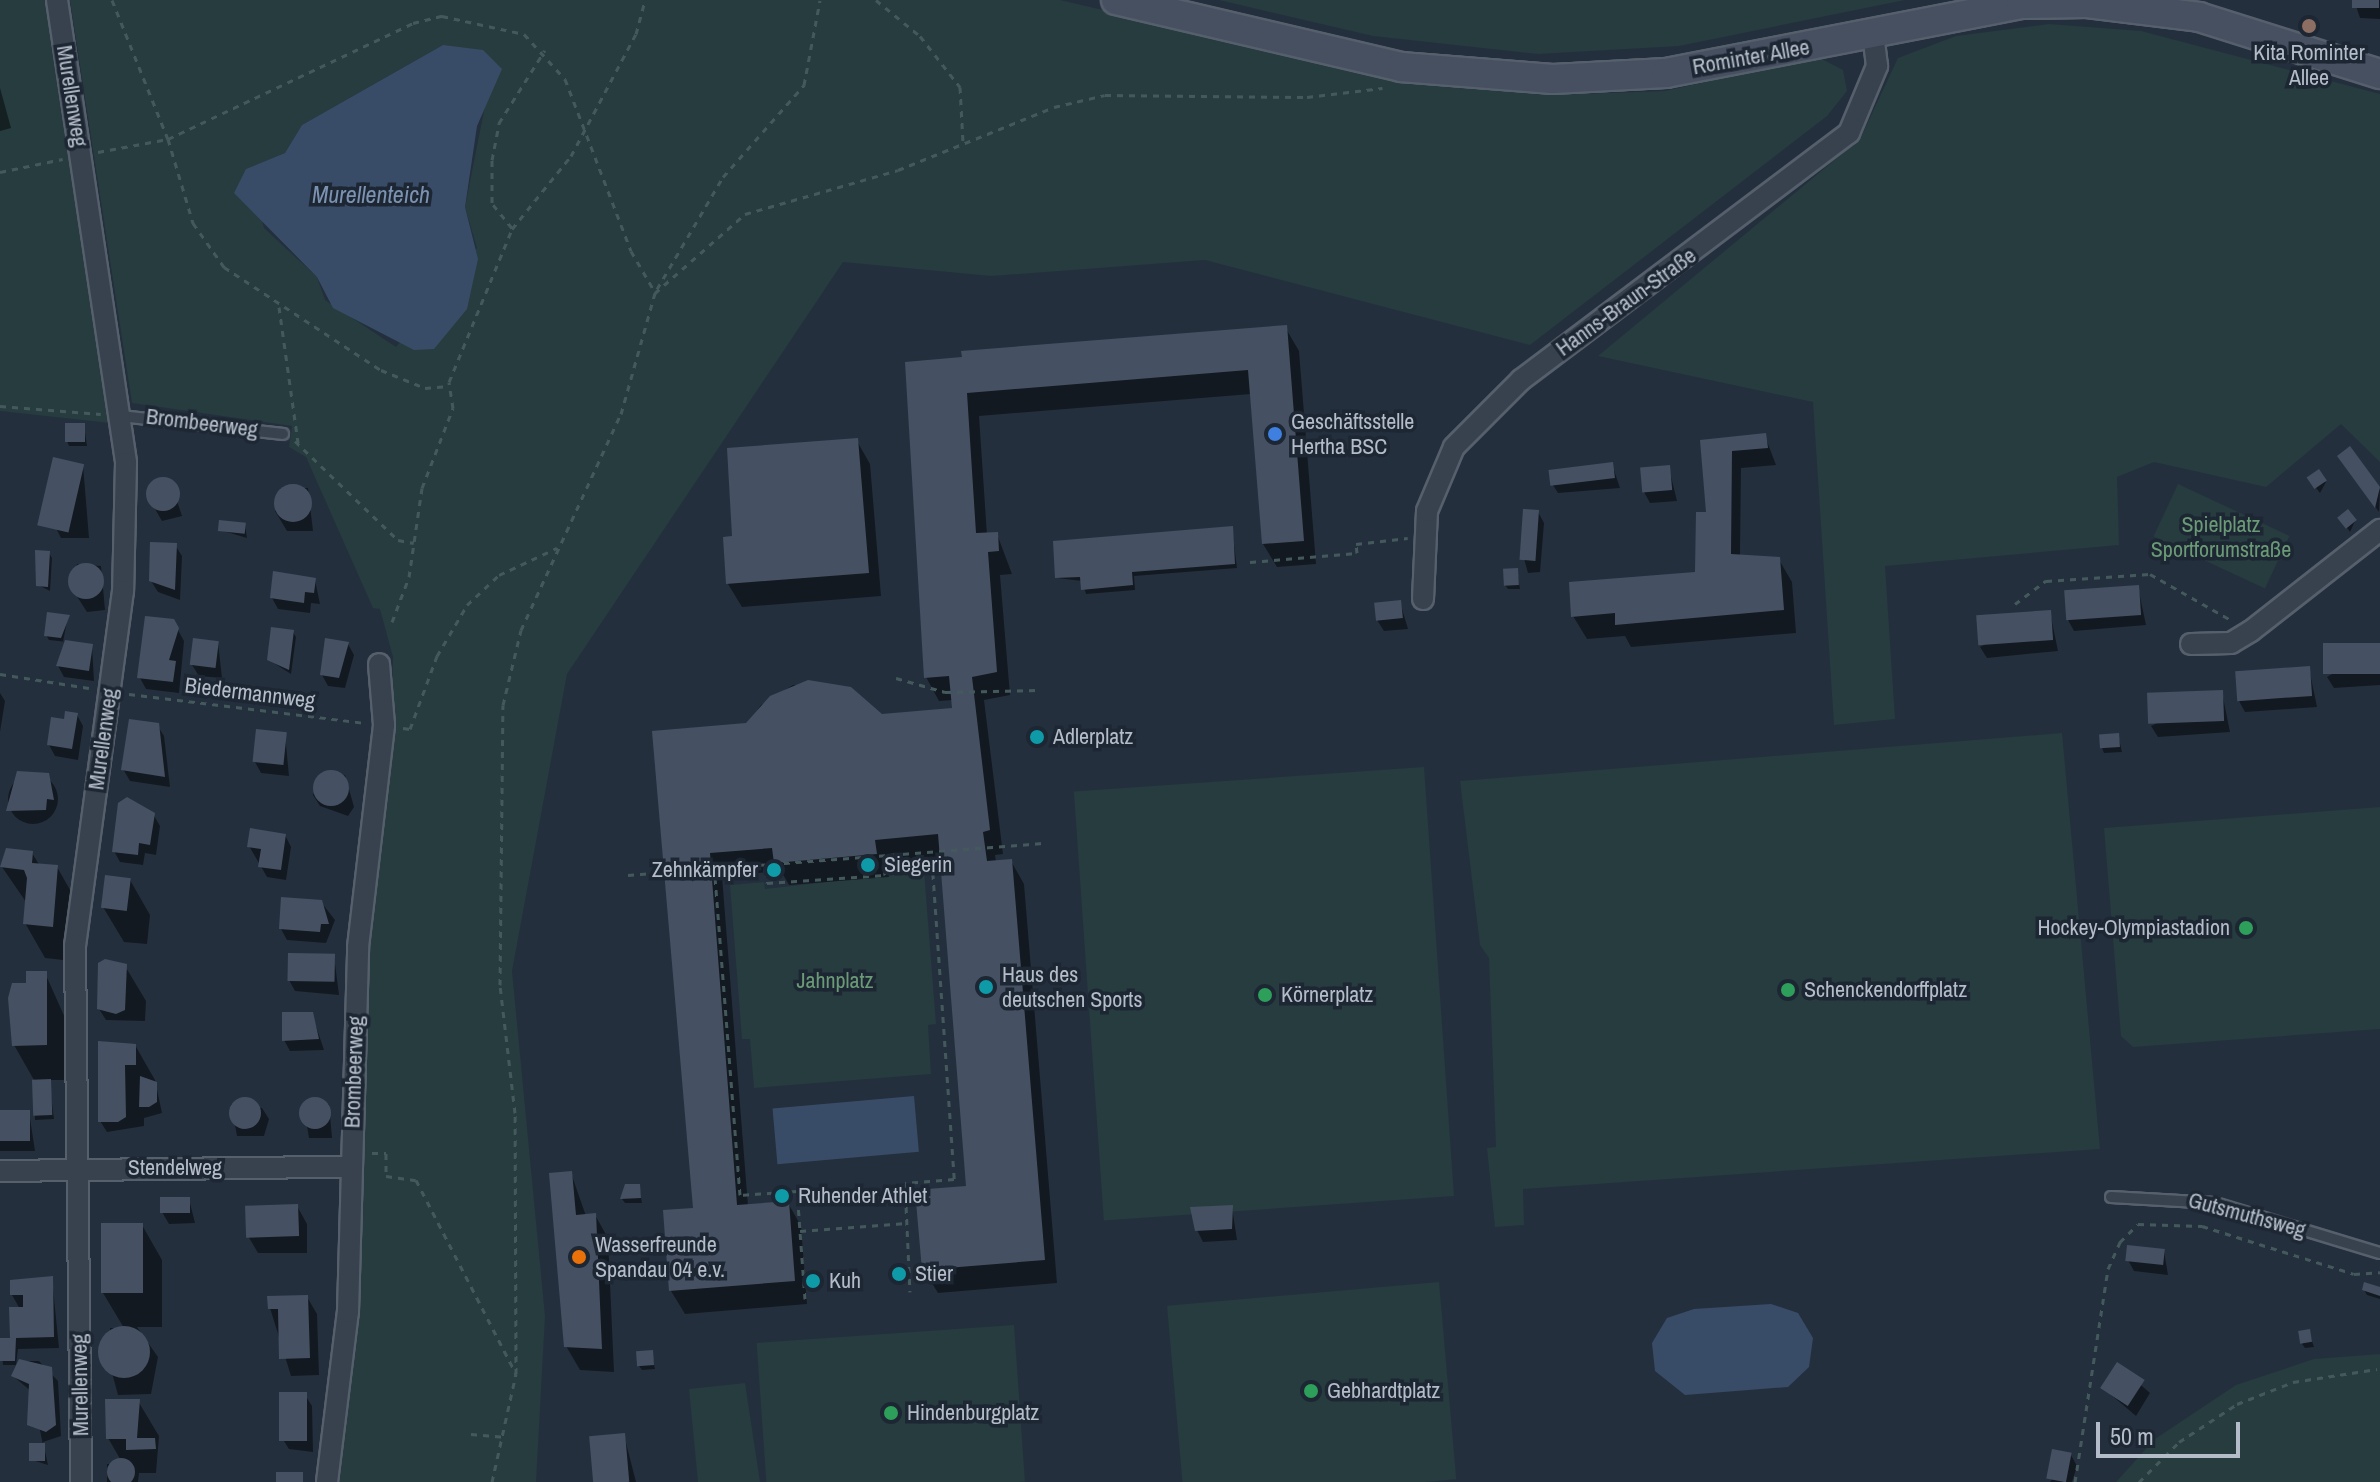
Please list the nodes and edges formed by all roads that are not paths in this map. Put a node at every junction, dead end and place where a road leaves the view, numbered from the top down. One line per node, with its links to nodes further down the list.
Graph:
1 (57, 0): 5 (street, Murellenweg)
2 (1116, 0): 3 (street, Rominter Allee)
3 (1873, 35): 4 (street, Rominter Allee); 8 (street, Hanns-Braun-Straße)
4 (2380, 74)
5 (121, 416): 6 (lane, Brombeerweg); 12 (street, Murellenweg)
6 (283, 434)
7 (2380, 530): 9 (street)
8 (1423, 599)
9 (2191, 644)
10 (379, 664): 11 (street, Brombeerweg)
11 (351, 1167): 12 (street, Stendelweg); 17 (street, Brombeerweg)
12 (77, 1168): 13 (street, Stendelweg); 16 (street, Murellenweg)
13 (0, 1171)
14 (2111, 1197): 15 (lane, Gutsmuthsweg)
15 (2380, 1253)
16 (81, 1482)
17 (327, 1482)

